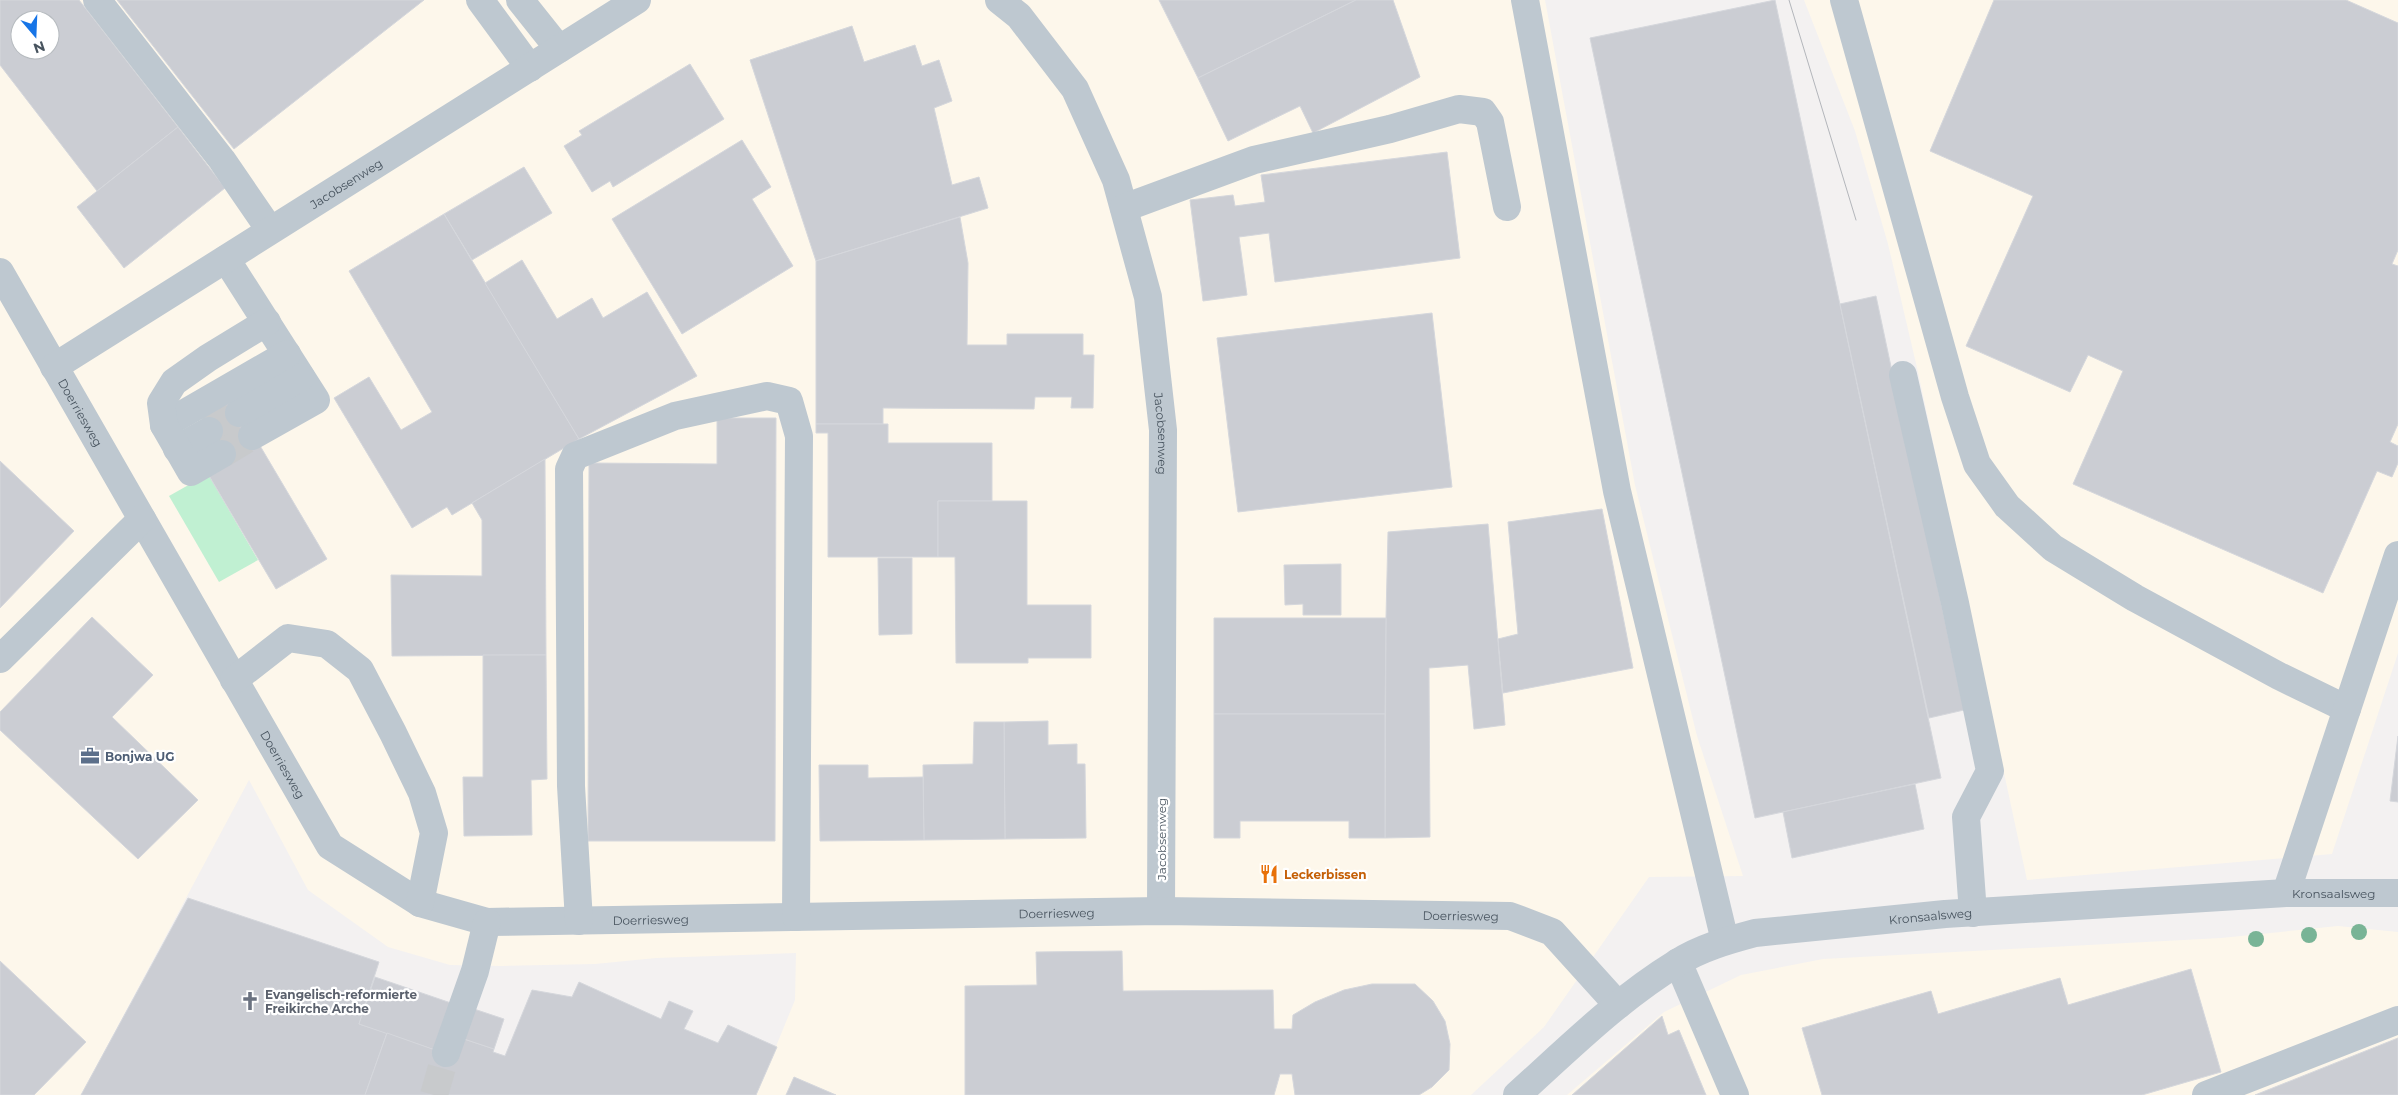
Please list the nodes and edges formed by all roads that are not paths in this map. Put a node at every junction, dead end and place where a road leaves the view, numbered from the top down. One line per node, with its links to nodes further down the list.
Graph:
1 (97, 0): 12 (street)
2 (480, 0): 9 (street)
3 (520, 0): 8 (street)
4 (637, 0): 8 (street, Jacobsenweg)
5 (998, 0): 11 (street, Jacobsenweg)
6 (1525, 0): 39 (street)
7 (1844, 0): 30 (street)
8 (559, 50): 9 (street, Jacobsenweg)
9 (530, 68): 12 (street, Jacobsenweg)
10 (1507, 207): 11 (street)
11 (1124, 208): 34 (street, Jacobsenweg)
12 (270, 230): 13 (street, Jacobsenweg)
13 (226, 258): 15 (street); 17 (street, Jacobsenweg)
14 (0, 272): 17 (street, Doerriesweg)
15 (267, 322): 16 (street); 21 (street)
16 (287, 354): 19 (street); 21 (street)
17 (54, 367): 26 (street, Doerriesweg)
18 (1903, 375): 35 (street)
19 (301, 377): 20 (street); 23 (street)
20 (239, 413)
21 (164, 426): 24 (street)
22 (209, 431): 24 (street)
23 (252, 436)
24 (177, 449): 25 (street)
25 (222, 454)
26 (142, 519): 28 (street); 29 (street, Doerriesweg)
27 (2398, 555): 30 (street)
28 (0, 659)
29 (234, 680): 33 (street, Doerriesweg); 33 (street)
30 (2347, 709): 31 (street)
31 (2286, 893): 32 (street, Kronsaalsweg); 35 (street, Kronsaalsweg)
32 (2398, 893)
33 (420, 903): 38 (street, Doerriesweg)
34 (1161, 910): 36 (street, Doerriesweg); 41 (street, Doerriesweg)
35 (1973, 913): 39 (street, Kronsaalsweg)
36 (796, 917): 37 (street, Doerriesweg); 37 (street)
37 (579, 921): 38 (street, Doerriesweg)
38 (487, 922): 43 (street)
39 (1725, 941): 40 (street, Kronsaalsweg)
40 (1678, 962): 41 (street, Kronsaalsweg); 45 (street)
41 (1618, 1005): 44 (street, Kronsaalsweg)
42 (2398, 1020): 46 (street)
43 (446, 1053)
44 (1517, 1095)
45 (1735, 1095)
46 (2206, 1095)

